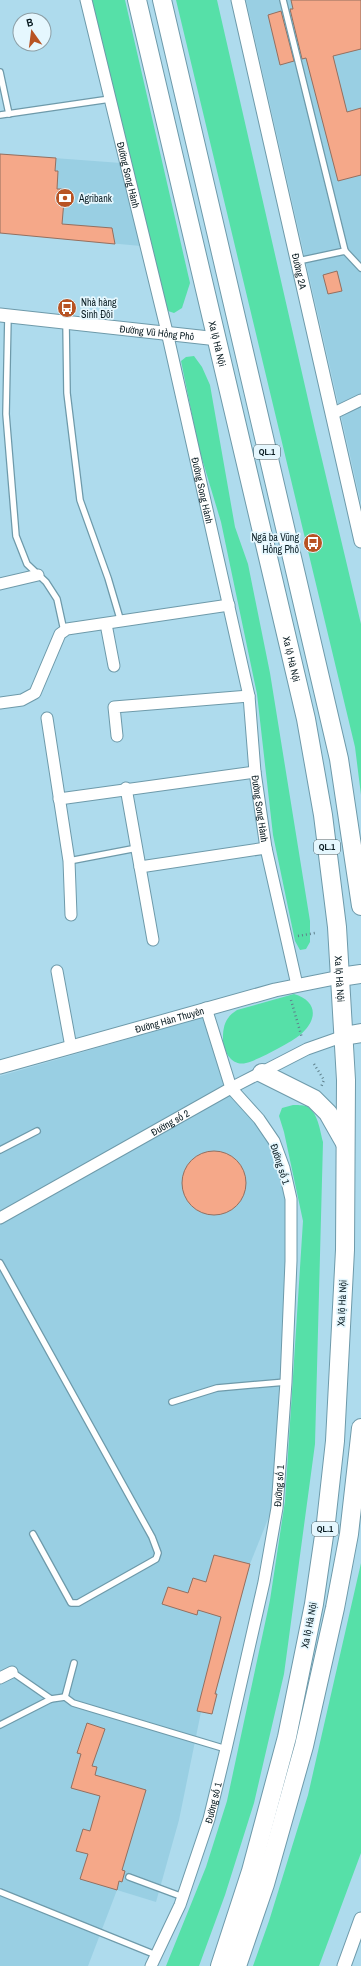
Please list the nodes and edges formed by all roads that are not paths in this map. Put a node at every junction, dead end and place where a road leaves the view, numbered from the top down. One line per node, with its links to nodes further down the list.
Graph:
1 (86, 0): 7 (street, Đường Song Hành)
2 (137, 0): 16 (highway, Xa lộ Hà Nội / QL.1)
3 (162, 0): 39 (highway, QL.1)
4 (238, 0): 11 (street, Đường 2A)
5 (283, 0): 10 (lane)
6 (0, 72): 8 (lane)
7 (110, 99): 8 (lane); 15 (street, Đường Song Hành)
8 (9, 114): 9 (lane)
9 (0, 115)
10 (345, 251): 11 (lane); 12 (lane)
11 (297, 261): 18 (street, Đường 2A)
12 (361, 268)
13 (4, 315): 14 (street, Đường Vũ Hồng Phô); 21 (lane)
14 (66, 322): 15 (street, Đường Vũ Hồng Phô); 24 (lane)
15 (167, 332): 16 (street, Đường Vũ Hồng Phô); 23 (street, Đường Song Hành)
16 (218, 339): 44 (highway, Xa lộ Hà Nội / QL.1)
17 (361, 400): 18 (street)
18 (332, 414): 19 (street, Đường 2A)
19 (359, 526): 20 (street, Đường 2A)
20 (361, 541)
21 (38, 575): 22 (street); 26 (lane)
22 (0, 584)
23 (229, 606): 24 (street); 28 (street, Đường Song Hành)
24 (121, 622): 25 (street)
25 (106, 624): 26 (street); 27 (street)
26 (64, 631): 29 (street)
27 (114, 666)
28 (249, 696): 31 (street); 32 (street, Đường Song Hành)
29 (0, 703)
30 (48, 718): 34 (street)
31 (117, 736)
32 (255, 772): 33 (street); 36 (street, Đường Song Hành)
33 (126, 788): 34 (street); 35 (street)
34 (59, 799): 37 (street)
35 (137, 848): 37 (lane); 38 (street)
36 (266, 848): 38 (street); 45 (street, Đường Song Hành)
37 (69, 861): 40 (street)
38 (140, 867): 41 (street)
39 (361, 906)
40 (71, 915)
41 (153, 940)
42 (57, 971): 48 (street)
43 (361, 974): 44 (highway)
44 (340, 977): 45 (street, Đường Hàn Thuyên); 47 (highway, Xa lộ Hà Nội / QL.1)
45 (297, 985): 46 (street, Đường Hàn Thuyên)
46 (206, 1008): 48 (street, Đường Hàn Thuyên); 51 (street, Đường số 1)
47 (352, 1035): 50 (street, Đường số 2); 53 (highway, Xa lộ Hà Nội / QL.1)
48 (71, 1047): 49 (street, Đường Hàn Thuyên)
49 (0, 1068)
50 (262, 1073): 51 (street, Đường số 2); 53 (highway)
51 (231, 1088): 55 (street, Đường số 2); 57 (street, Đường số 1)
52 (37, 1131): 54 (lane)
53 (347, 1146): 73 (highway, Xa lộ Hà Nội / QL.1)
54 (0, 1150)
55 (0, 1218)
56 (0, 1263): 60 (lane)
57 (286, 1382): 58 (lane); 66 (street, Đường số 1)
58 (172, 1402)
59 (361, 1428): 74 (highway, Xa lộ Hà Nội / QL.1)
60 (33, 1534)
61 (74, 1663): 63 (lane)
62 (4, 1674): 64 (lane)
63 (65, 1697): 64 (lane); 66 (lane)
64 (51, 1699): 65 (lane)
65 (0, 1725)
66 (226, 1749): 69 (street, Đường số 1)
67 (129, 1876): 69 (lane)
68 (0, 1892): 71 (lane)
69 (183, 1897): 71 (street, Đường số 1)
70 (361, 1920): 75 (street)
71 (156, 1954): 72 (street, Đường số 1)
72 (150, 1966)
73 (220, 1966)
74 (237, 1966)
75 (344, 1966)

